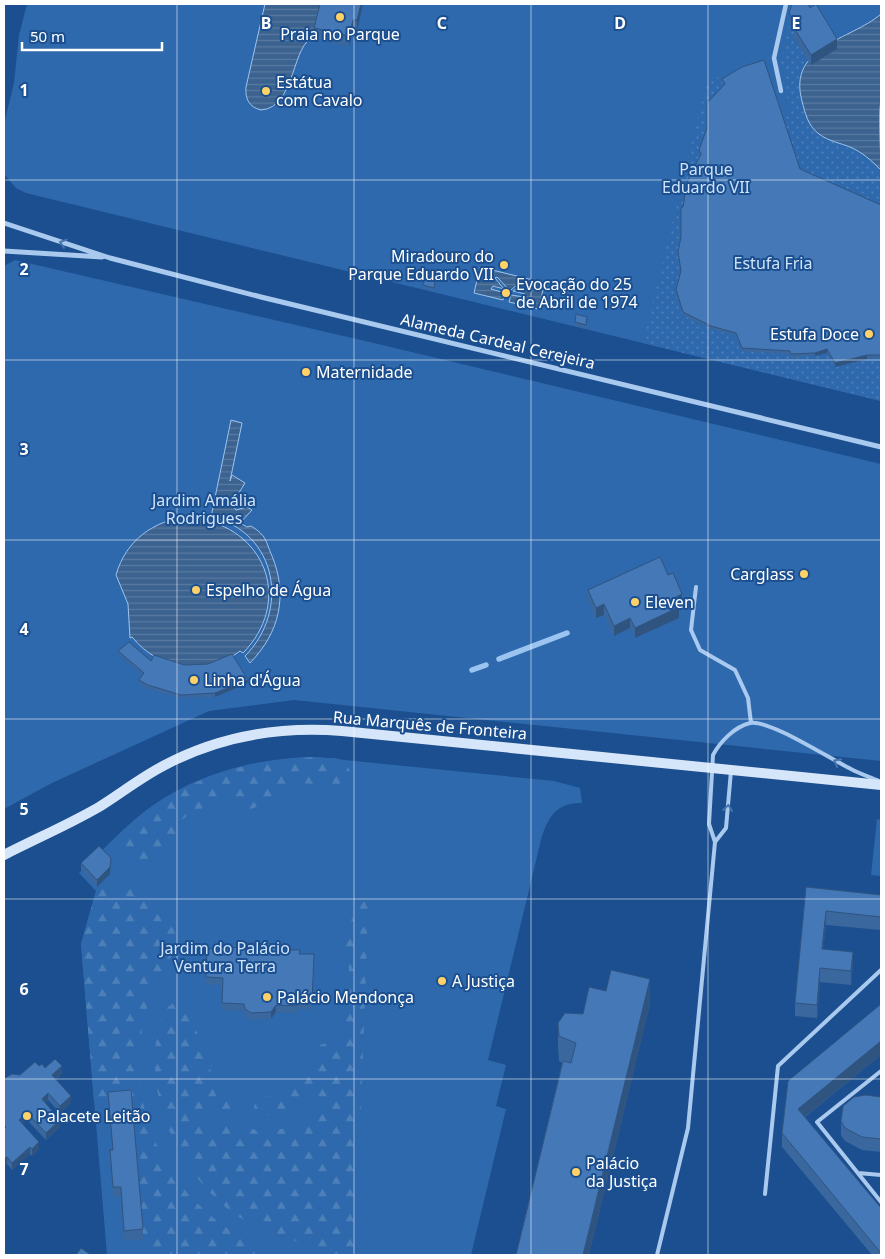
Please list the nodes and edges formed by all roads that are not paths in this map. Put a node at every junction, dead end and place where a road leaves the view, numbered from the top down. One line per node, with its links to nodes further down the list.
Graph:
1 (786, 4): 2 (street)
2 (781, 91)
3 (4, 223): 5 (street, Alameda Cardeal Cerejeira, one-way to 3)
4 (4, 251): 5 (street, Alameda Cardeal Cerejeira)
5 (110, 258): 6 (street, Alameda Cardeal Cerejeira)
6 (881, 447)
7 (696, 587): 8 (lane)
8 (751, 723): 9 (lane); 11 (lane, one-way to 8)
9 (712, 768): 10 (main road, Rua Marquês de Fronteira); 12 (lane); 13 (main road, Rua Marquês de Fronteira)
10 (731, 771): 11 (main road, Rua Marquês de Fronteira); 12 (lane, one-way to 10)
11 (881, 784)
12 (715, 842): 20 (lane)
13 (4, 855)
14 (881, 970): 18 (lane)
15 (881, 1071): 16 (lane)
16 (858, 1173): 17 (lane); 19 (lane)
17 (881, 1175)
18 (765, 1194)
19 (881, 1202)
20 (658, 1255)

